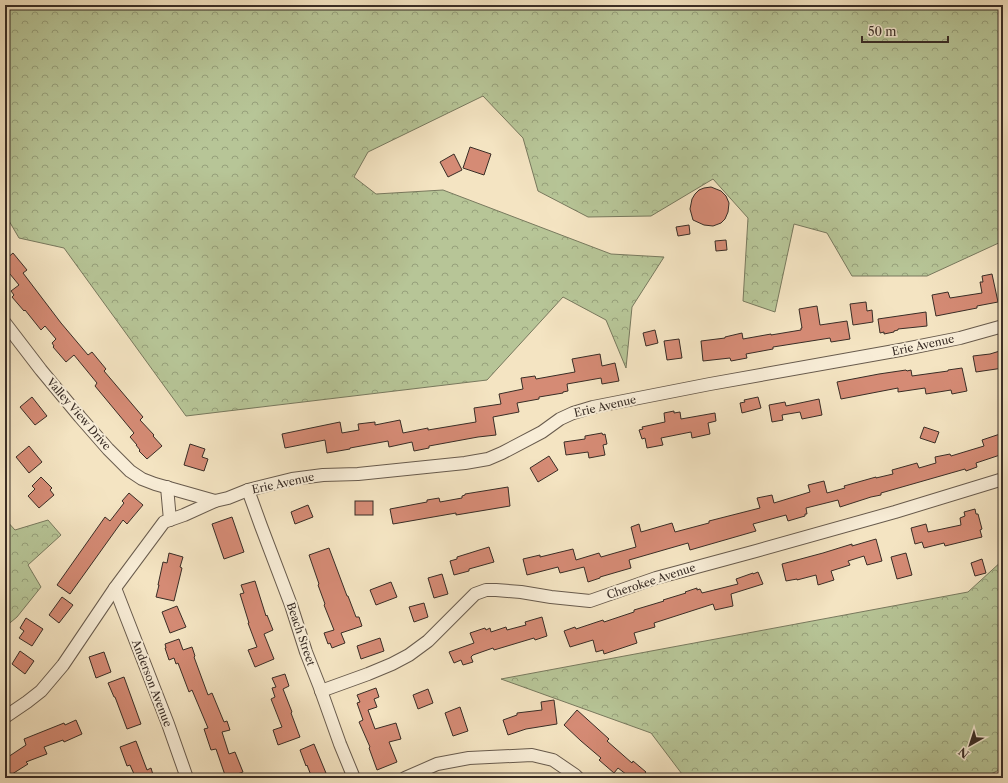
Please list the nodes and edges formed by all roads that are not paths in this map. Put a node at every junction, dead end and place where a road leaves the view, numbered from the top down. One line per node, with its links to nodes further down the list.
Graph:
1 (5, 323): 4 (street, Valley View Drive)
2 (1003, 326): 5 (street, Erie Avenue)
3 (1003, 479): 9 (street, Cherokee Avenue)
4 (167, 487): 6 (street); 7 (street)
5 (248, 490): 6 (street, Erie Avenue); 9 (street, Beach Street)
6 (215, 501): 7 (street, Erie Avenue)
7 (170, 520): 8 (street, Erie Avenue)
8 (115, 588): 10 (street, Erie Avenue); 11 (street, Anderson Avenue)
9 (320, 691): 12 (street, Beach Street)
10 (5, 716)
11 (187, 778)
12 (354, 778)
13 (405, 778): 14 (street)
14 (578, 778)

